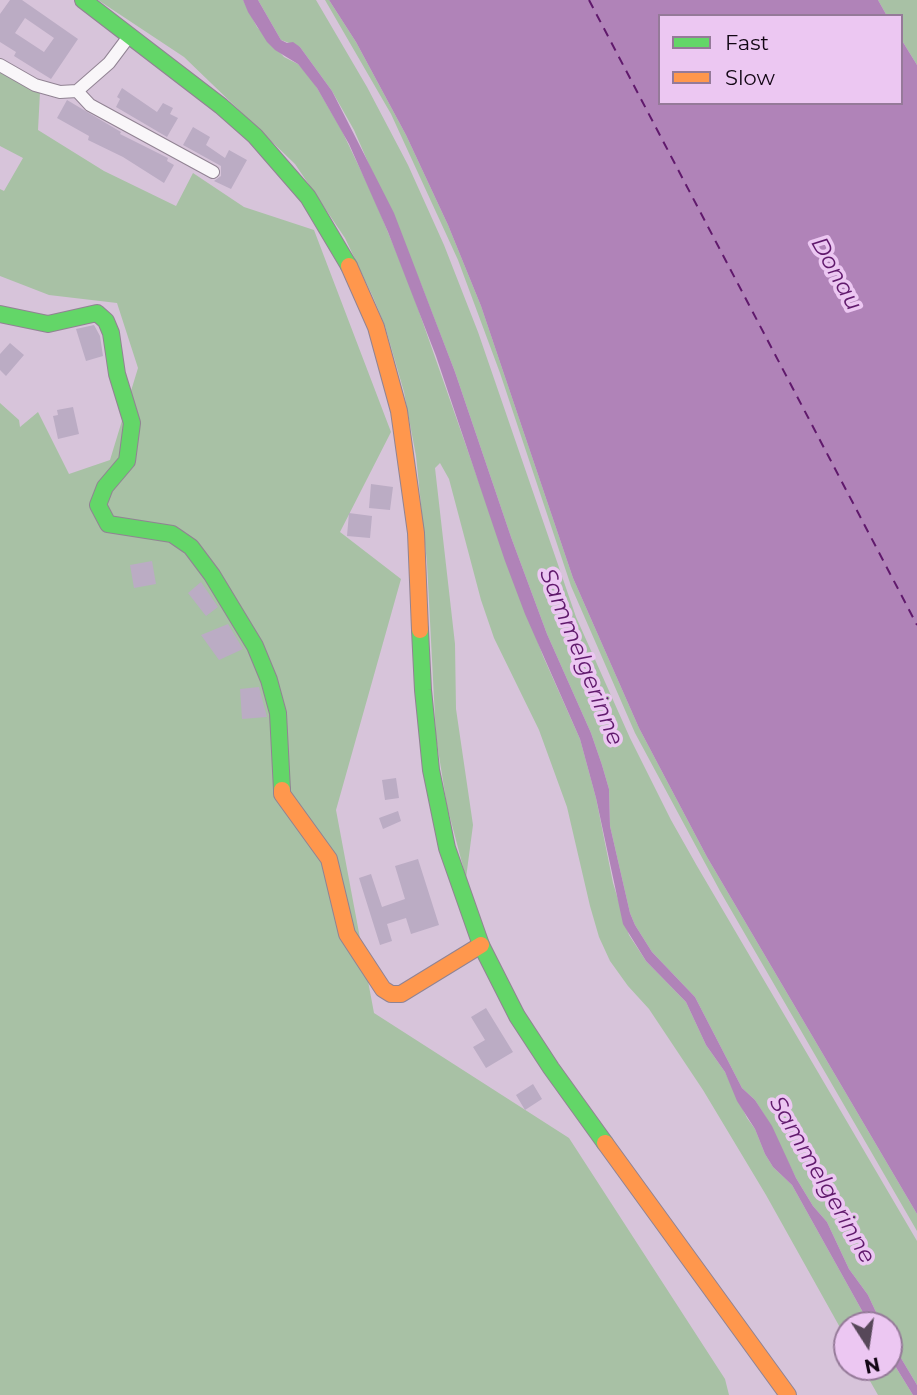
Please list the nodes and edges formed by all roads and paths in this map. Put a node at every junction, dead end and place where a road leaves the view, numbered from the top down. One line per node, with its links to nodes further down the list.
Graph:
1 (83, 0): 2 (main road)
2 (130, 35): 4 (street); 7 (main road)
3 (0, 65): 4 (street)
4 (77, 91): 5 (street)
5 (213, 172)
6 (0, 314): 7 (main road)
7 (481, 945): 8 (main road)
8 (788, 1395)

